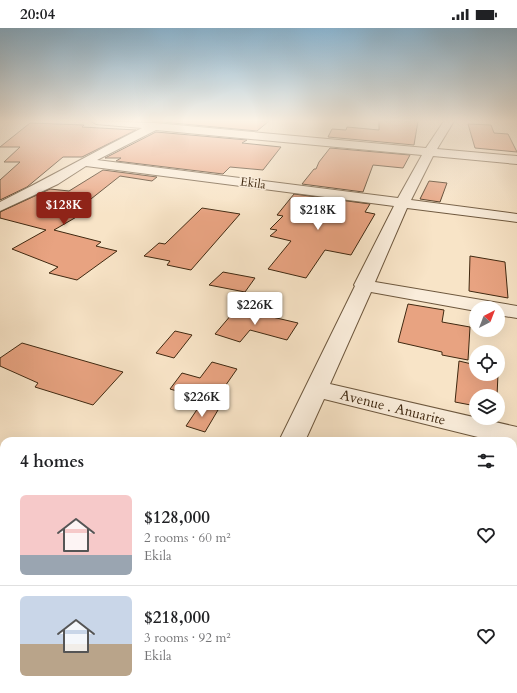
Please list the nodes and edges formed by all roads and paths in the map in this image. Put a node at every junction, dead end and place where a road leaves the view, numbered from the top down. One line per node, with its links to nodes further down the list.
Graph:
1 (104, 152): 5 (street)
2 (420, 152): 3 (street)
3 (429, 153): 4 (street); 6 (street)
4 (517, 160)
5 (84, 162): 6 (street, Ekila); 7 (street)
6 (402, 204): 8 (street, Ekila); 9 (street)
7 (0, 207)
8 (517, 218)
9 (363, 285): 10 (street); 13 (street)
10 (469, 304)
11 (505, 310): 12 (street)
12 (517, 312)
13 (316, 389): 14 (street); 15 (street, Avenue . Anuarite)
14 (294, 437)
15 (517, 437)

